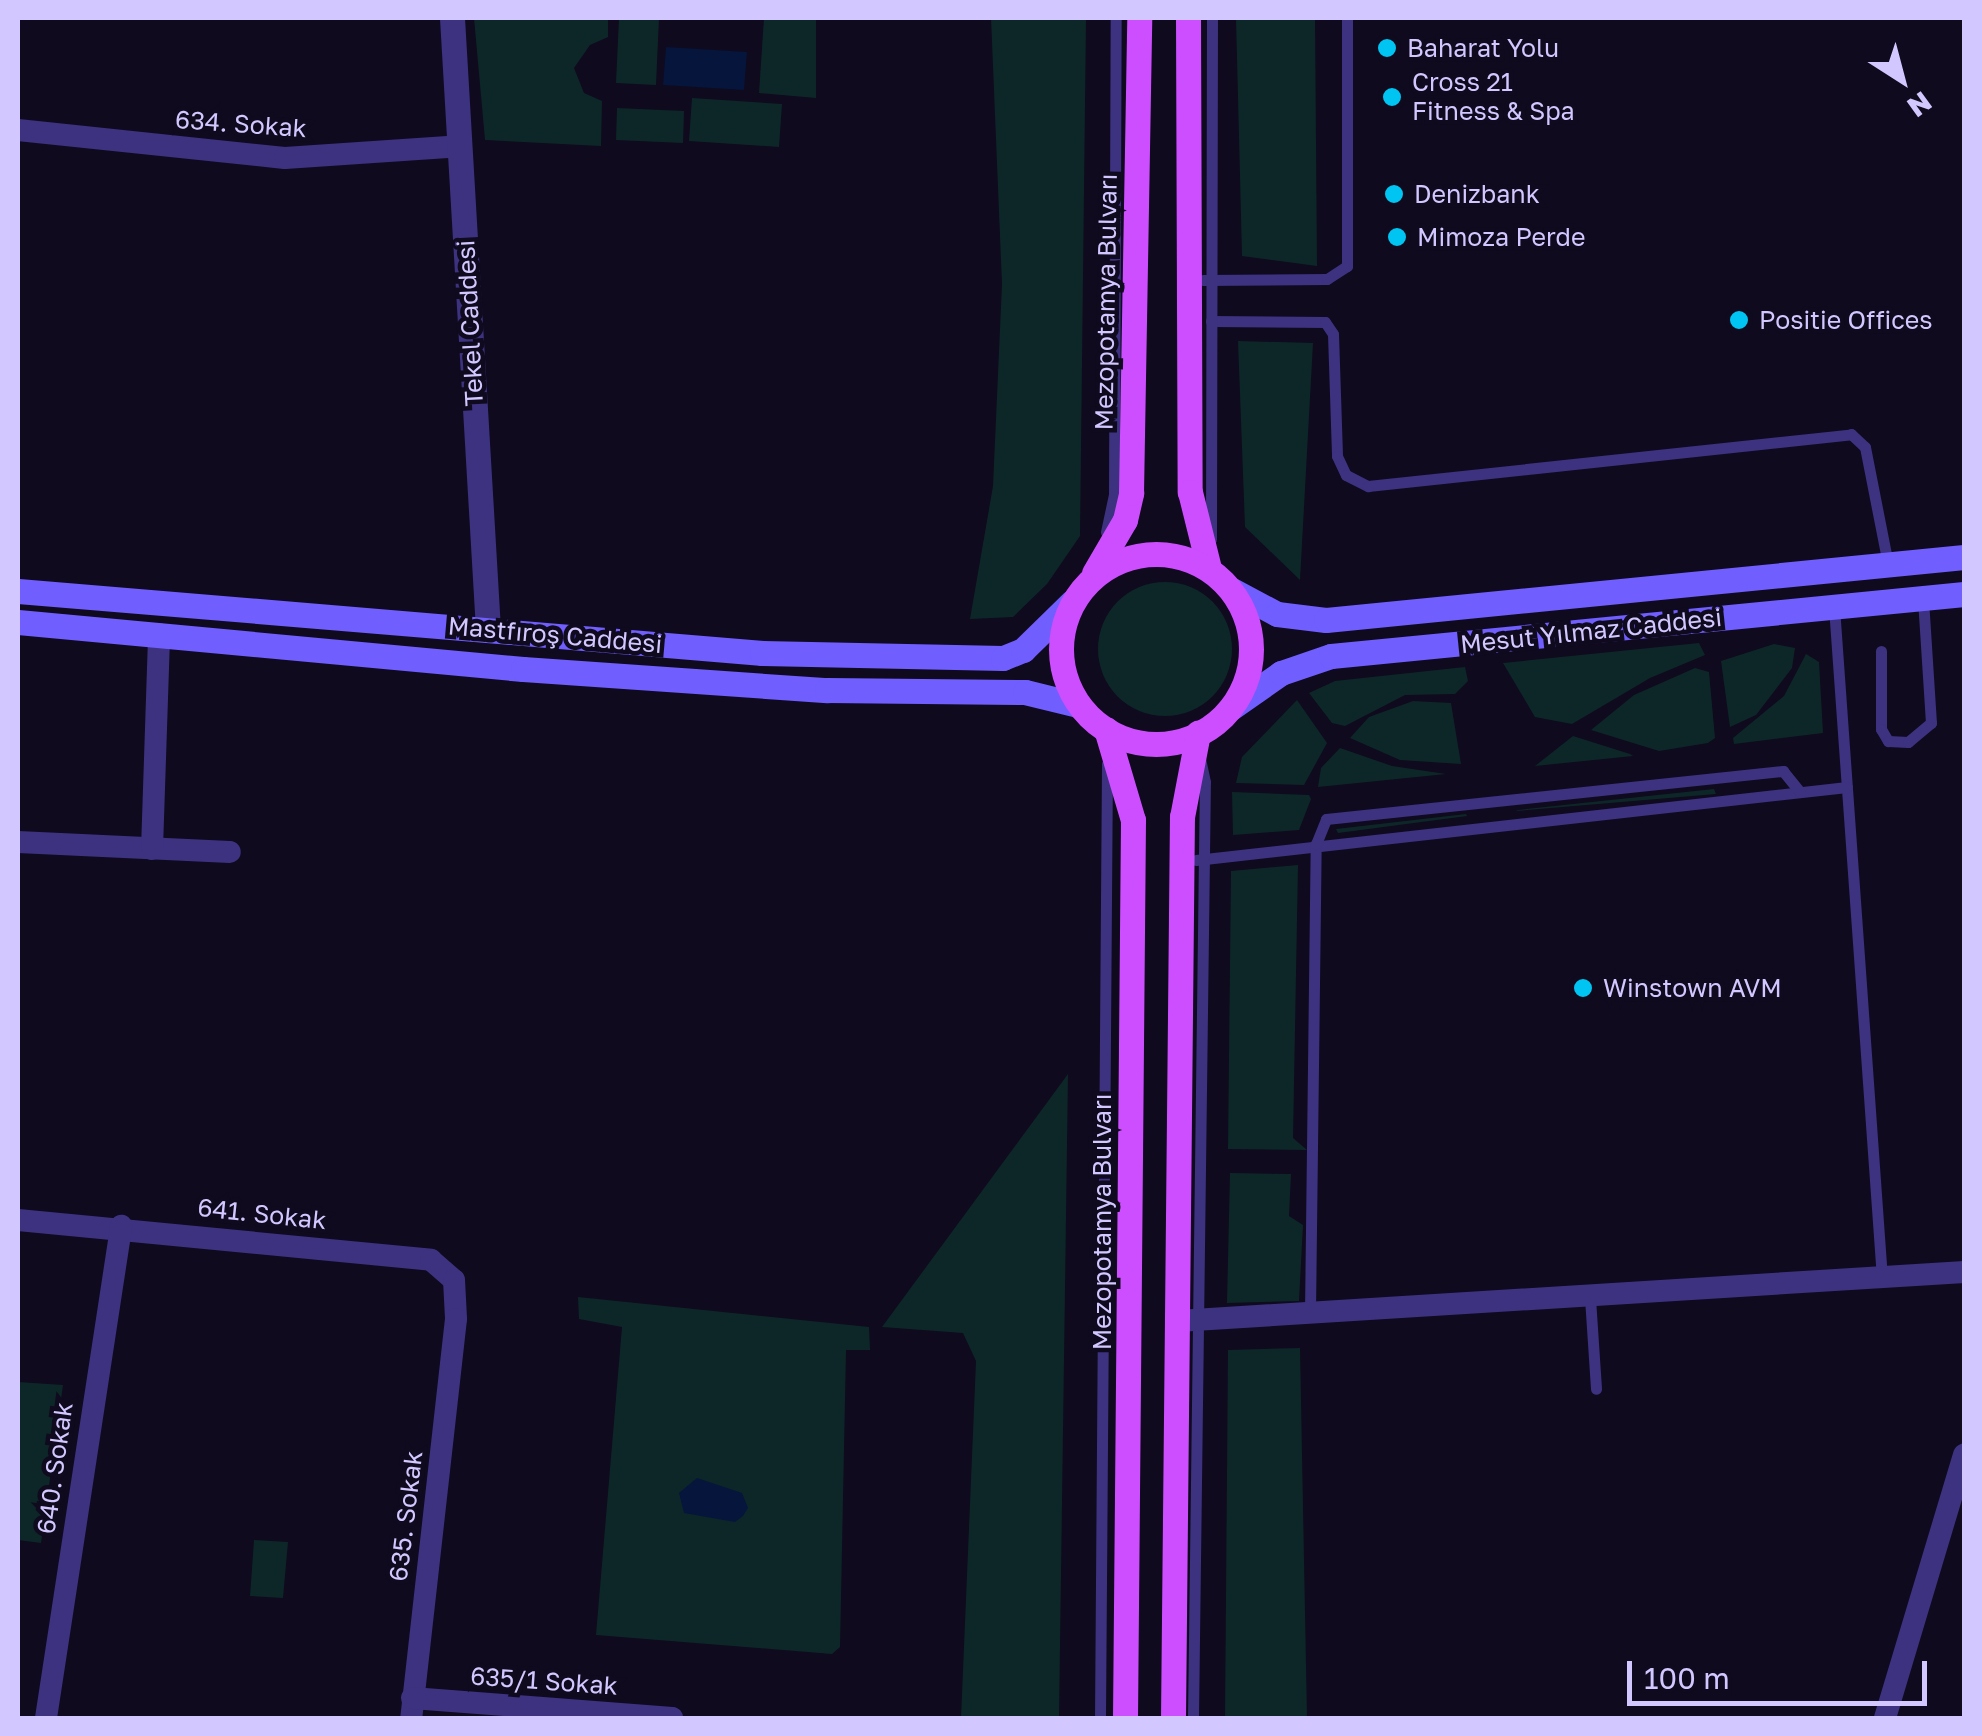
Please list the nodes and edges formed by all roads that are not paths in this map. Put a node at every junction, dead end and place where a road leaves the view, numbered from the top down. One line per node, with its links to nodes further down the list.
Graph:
1 (452, 18): 8 (street, Tekel Caddesi)
2 (1116, 18): 14 (lane)
3 (1139, 18): 14 (main road, Mezopotamya Bulvarı)
4 (1188, 18): 9 (main road)
5 (1212, 18): 9 (lane)
6 (1347, 18): 9 (lane)
7 (18, 130): 8 (street, 634. Sokak)
8 (460, 146): 22 (street, Tekel Caddesi)
9 (1200, 280): 10 (lane); 13 (main road)
10 (1211, 321): 12 (lane); 13 (lane)
11 (1964, 557): 12 (main road, Mesut Yılmaz Caddesi)
12 (1888, 564): 15 (main road, Mesut Yılmaz Caddesi)
13 (1209, 568): 14 (main road); 15 (main road)
14 (1092, 577): 19 (main road)
15 (1232, 590): 26 (main road)
16 (18, 591): 22 (main road, Mastfıroş Caddesi)
17 (1964, 594): 18 (main road, Mesut Yılmaz Caddesi)
18 (1922, 598): 20 (main road, Mesut Yılmaz Caddesi); 24 (lane)
19 (1072, 602): 22 (main road, Mastfıroş Caddesi); 25 (main road)
20 (1834, 607): 26 (main road, Mesut Yılmaz Caddesi); 29 (lane)
21 (18, 622): 23 (main road, Mastfıroş Caddesi)
22 (488, 629)
23 (159, 634): 25 (main road, Mastfıroş Caddesi); 33 (street)
24 (1881, 651)
25 (1078, 705): 27 (main road)
26 (1231, 708): 28 (main road)
27 (1107, 732): 28 (main road); 49 (lane); 50 (main road, Mezopotamya Bulvarı)
28 (1197, 737): 35 (main road)
29 (1847, 787): 30 (lane); 39 (lane)
30 (1800, 792): 32 (lane); 32 (lane)
31 (18, 842): 33 (street)
32 (1316, 844): 35 (lane); 41 (lane)
33 (152, 848): 34 (street)
34 (230, 852)
35 (1191, 861): 43 (main road)
36 (18, 1220): 37 (street, 641. Sokak)
37 (120, 1226): 42 (street, 641. Sokak); 47 (street, 640. Sokak)
38 (1964, 1272): 39 (street)
39 (1882, 1278): 40 (street)
40 (1590, 1298): 41 (street); 44 (lane)
41 (1310, 1317): 43 (street)
42 (456, 1320): 46 (street, 635. Sokak)
43 (1188, 1321): 51 (main road); 52 (lane)
44 (1596, 1388)
45 (1964, 1455): 53 (street)
46 (412, 1708): 48 (street, 635/1 Sokak)
47 (46, 1718)
48 (672, 1718)
49 (1100, 1718)
50 (1125, 1718)
51 (1174, 1718)
52 (1193, 1718)
53 (1885, 1718)

